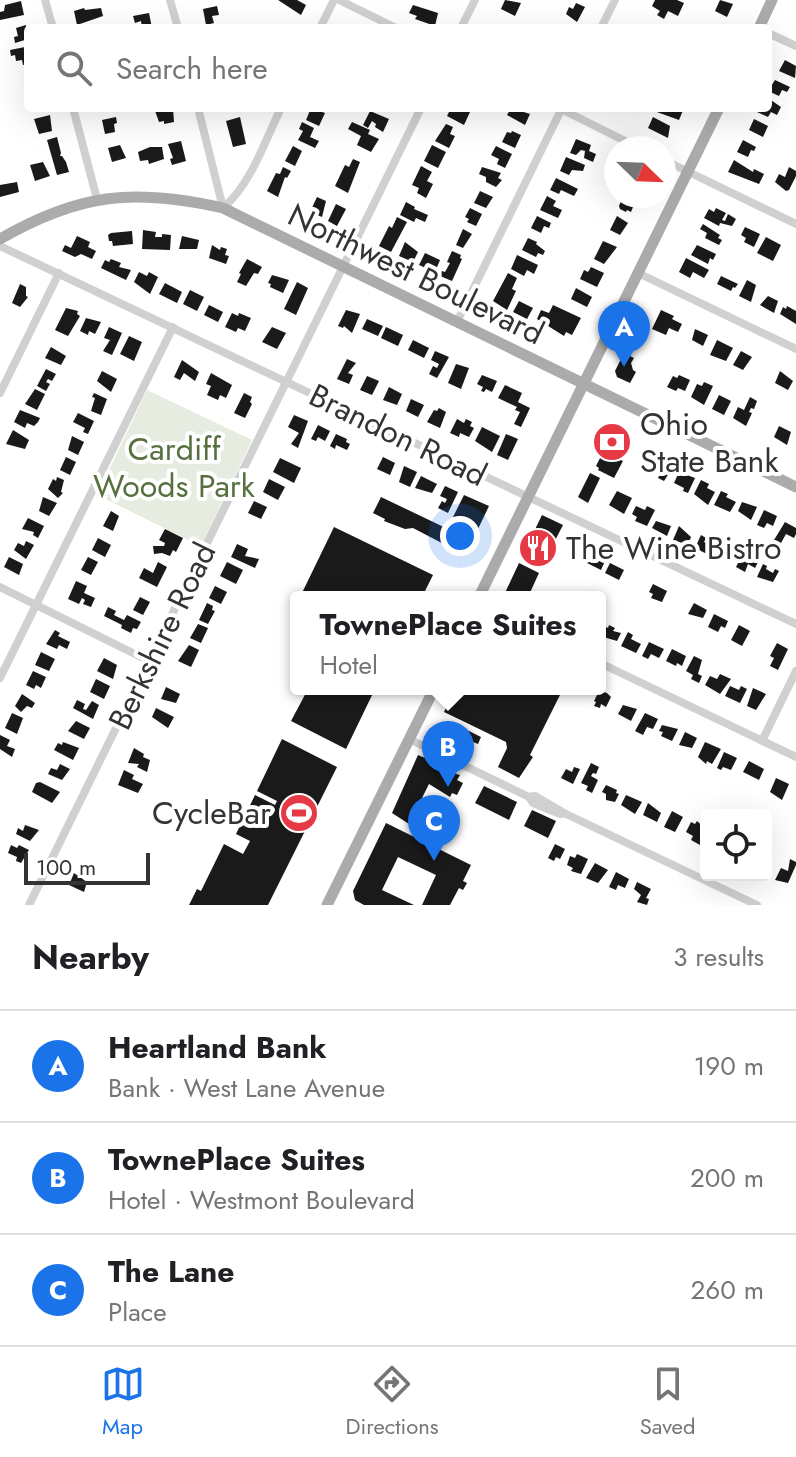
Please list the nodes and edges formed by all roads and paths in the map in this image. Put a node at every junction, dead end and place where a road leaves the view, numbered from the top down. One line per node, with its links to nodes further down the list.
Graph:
1 (45, 0): 7 (street)
2 (170, 0): 8 (street)
3 (336, 0): 9 (street); 10 (street)
4 (475, 0): 11 (street)
5 (615, 0): 12 (street)
6 (772, 0): 13 (main road)
7 (52, 24)
8 (177, 24)
9 (322, 24)
10 (387, 24)
11 (463, 24)
12 (603, 24)
13 (761, 24)
14 (772, 35): 15 (street)
15 (796, 46)
16 (74, 112): 26 (street)
17 (199, 112): 27 (street)
18 (279, 112): 27 (street)
19 (419, 112): 31 (street, Berkshire Road)
20 (560, 112): 34 (street)
21 (567, 112): 23 (street)
22 (717, 112): 25 (main road)
23 (615, 136)
24 (676, 166): 25 (street)
25 (687, 171): 28 (street); 33 (main road)
26 (97, 199): 27 (main road, Northwest Boulevard); 29 (main road, Northwest Boulevard)
27 (223, 208): 31 (main road, Northwest Boulevard)
28 (796, 224)
29 (0, 239)
30 (0, 246): 32 (street, Brandon Road)
31 (343, 267): 34 (main road, Northwest Boulevard); 37 (street, Berkshire Road)
32 (59, 273): 35 (street, Brandon Road); 39 (street)
33 (638, 273): 36 (street); 38 (main road)
34 (457, 322): 38 (main road, Northwest Boulevard)
35 (173, 327): 37 (street, Brandon Road); 44 (street)
36 (796, 349)
37 (286, 382): 41 (street, Brandon Road); 46 (street, Berkshire Road)
38 (583, 385): 40 (main road, Northwest Boulevard); 41 (main road)
39 (0, 393)
40 (796, 487)
41 (527, 497): 43 (main road); 45 (street, Brandon Road)
42 (0, 587): 44 (street)
43 (482, 591)
44 (36, 605): 46 (street); 49 (street)
45 (796, 624)
46 (149, 661): 54 (street, Berkshire Road)
47 (606, 666): 52 (street)
48 (796, 671): 52 (street)
49 (0, 678)
50 (431, 695): 51 (main road)
51 (409, 739): 55 (main road); 56 (street)
52 (762, 741): 53 (street)
53 (796, 757)
54 (29, 905)
55 (327, 905)
56 (757, 905)

